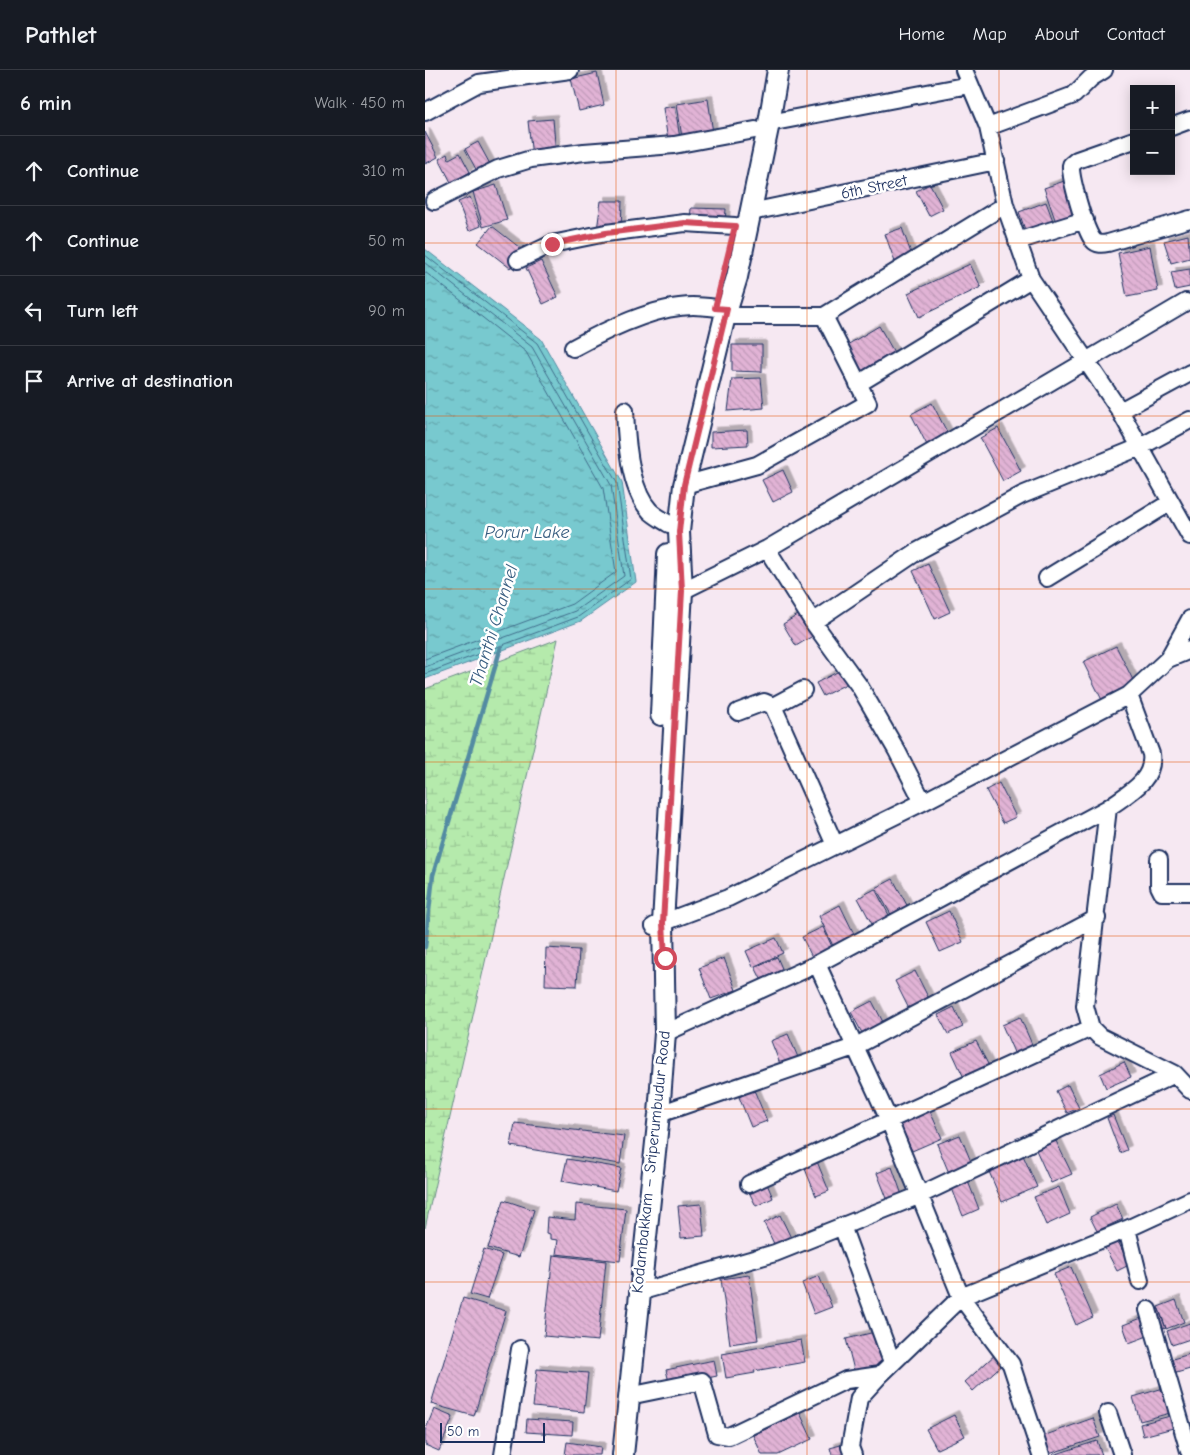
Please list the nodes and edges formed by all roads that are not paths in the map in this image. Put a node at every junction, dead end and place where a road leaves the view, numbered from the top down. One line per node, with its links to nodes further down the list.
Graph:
1 (571, 70): 6 (street)
2 (764, 70): 8 (main road, Kodambakkam – Sriperumbudur Road)
3 (778, 70): 8 (main road, Kodambakkam – Sriperumbudur Road)
4 (1105, 70): 10 (street)
5 (967, 78): 8 (street); 10 (street)
6 (425, 112)
7 (1190, 120): 9 (street)
8 (762, 126): 13 (street); 15 (main road, Kodambakkam – Sriperumbudur Road); 18 (main road, Kodambakkam – Sriperumbudur Road)
9 (1175, 126)
10 (988, 127): 12 (street)
11 (1130, 141): 17 (street)
12 (996, 161): 14 (street); 15 (street, 6th Street)
13 (434, 201)
14 (1005, 205): 19 (street); 24 (street)
15 (751, 212): 23 (main road, Kodambakkam – Sriperumbudur Road)
16 (1190, 219): 17 (street)
17 (1085, 220): 19 (street)
18 (735, 226): 20 (street); 23 (main road, Kodambakkam – Sriperumbudur Road)
19 (1017, 241): 21 (street)
20 (518, 260)
21 (1031, 279): 26 (street); 28 (street)
22 (1186, 302): 26 (street)
23 (722, 311): 24 (street); 25 (street); 33 (main road, Kodambakkam – Sriperumbudur Road); 35 (main road, Kodambakkam – Sriperumbudur Road)
24 (824, 316): 28 (street)
25 (573, 348)
26 (1088, 360): 30 (street); 37 (street)
27 (1190, 373): 30 (street)
28 (858, 384): 33 (street)
29 (625, 410): 35 (street)
30 (1121, 411): 32 (street)
31 (1190, 420): 32 (street)
32 (1140, 447): 34 (street); 41 (street)
33 (684, 485): 39 (main road, Kodambakkam – Sriperumbudur Road)
34 (1171, 502): 36 (street); 38 (street)
35 (669, 524): 42 (main road, Kodambakkam – Sriperumbudur Road)
36 (1190, 536)
37 (767, 549): 39 (street); 41 (street)
38 (1047, 578)
39 (682, 591): 42 (main road, Kodambakkam – Sriperumbudur Road)
40 (1190, 618): 44 (street)
41 (813, 622): 49 (street)
42 (672, 630): 55 (main road, Kodambakkam – Sriperumbudur Road)
43 (1190, 650): 44 (street)
44 (1168, 659): 46 (street)
45 (803, 690): 47 (street)
46 (1129, 696): 49 (street); 50 (street)
47 (773, 706): 48 (street); 51 (street)
48 (739, 712)
49 (923, 802): 51 (street)
50 (1108, 808): 54 (street); 56 (street)
51 (835, 845): 55 (street)
52 (1159, 860): 53 (street)
53 (1190, 892)
54 (1097, 918): 57 (street); 59 (street)
55 (658, 925): 58 (main road, Kodambakkam – Sriperumbudur Road); 80 (main road, Kodambakkam – Sriperumbudur Road)
56 (817, 964): 58 (street); 59 (street)
57 (1091, 1028): 60 (street); 63 (street)
58 (665, 1033): 62 (main road, Kodambakkam – Sriperumbudur Road)
59 (854, 1047): 62 (street); 63 (street)
60 (1175, 1074): 61 (street); 65 (street)
61 (1190, 1090)
62 (659, 1114): 70 (main road, Kodambakkam – Sriperumbudur Road)
63 (889, 1120): 64 (street); 65 (street)
64 (749, 1184)
65 (918, 1196): 67 (street); 71 (street)
66 (1190, 1200): 68 (street)
67 (842, 1226): 70 (street); 74 (street)
68 (1127, 1229): 69 (street); 71 (street)
69 (1140, 1281)
70 (639, 1292): 76 (main road, Kodambakkam – Sriperumbudur Road)
71 (961, 1297): 74 (street); 83 (street)
72 (1148, 1310): 78 (street)
73 (520, 1349): 79 (street)
74 (893, 1362): 75 (street)
75 (879, 1375): 76 (street); 82 (street)
76 (629, 1396): 81 (main road, Kodambakkam – Sriperumbudur Road)
77 (1107, 1413): 84 (street)
78 (1185, 1452)
79 (503, 1455)
80 (611, 1455)
81 (623, 1455)
82 (853, 1455)
83 (1041, 1455)
84 (1122, 1455)

